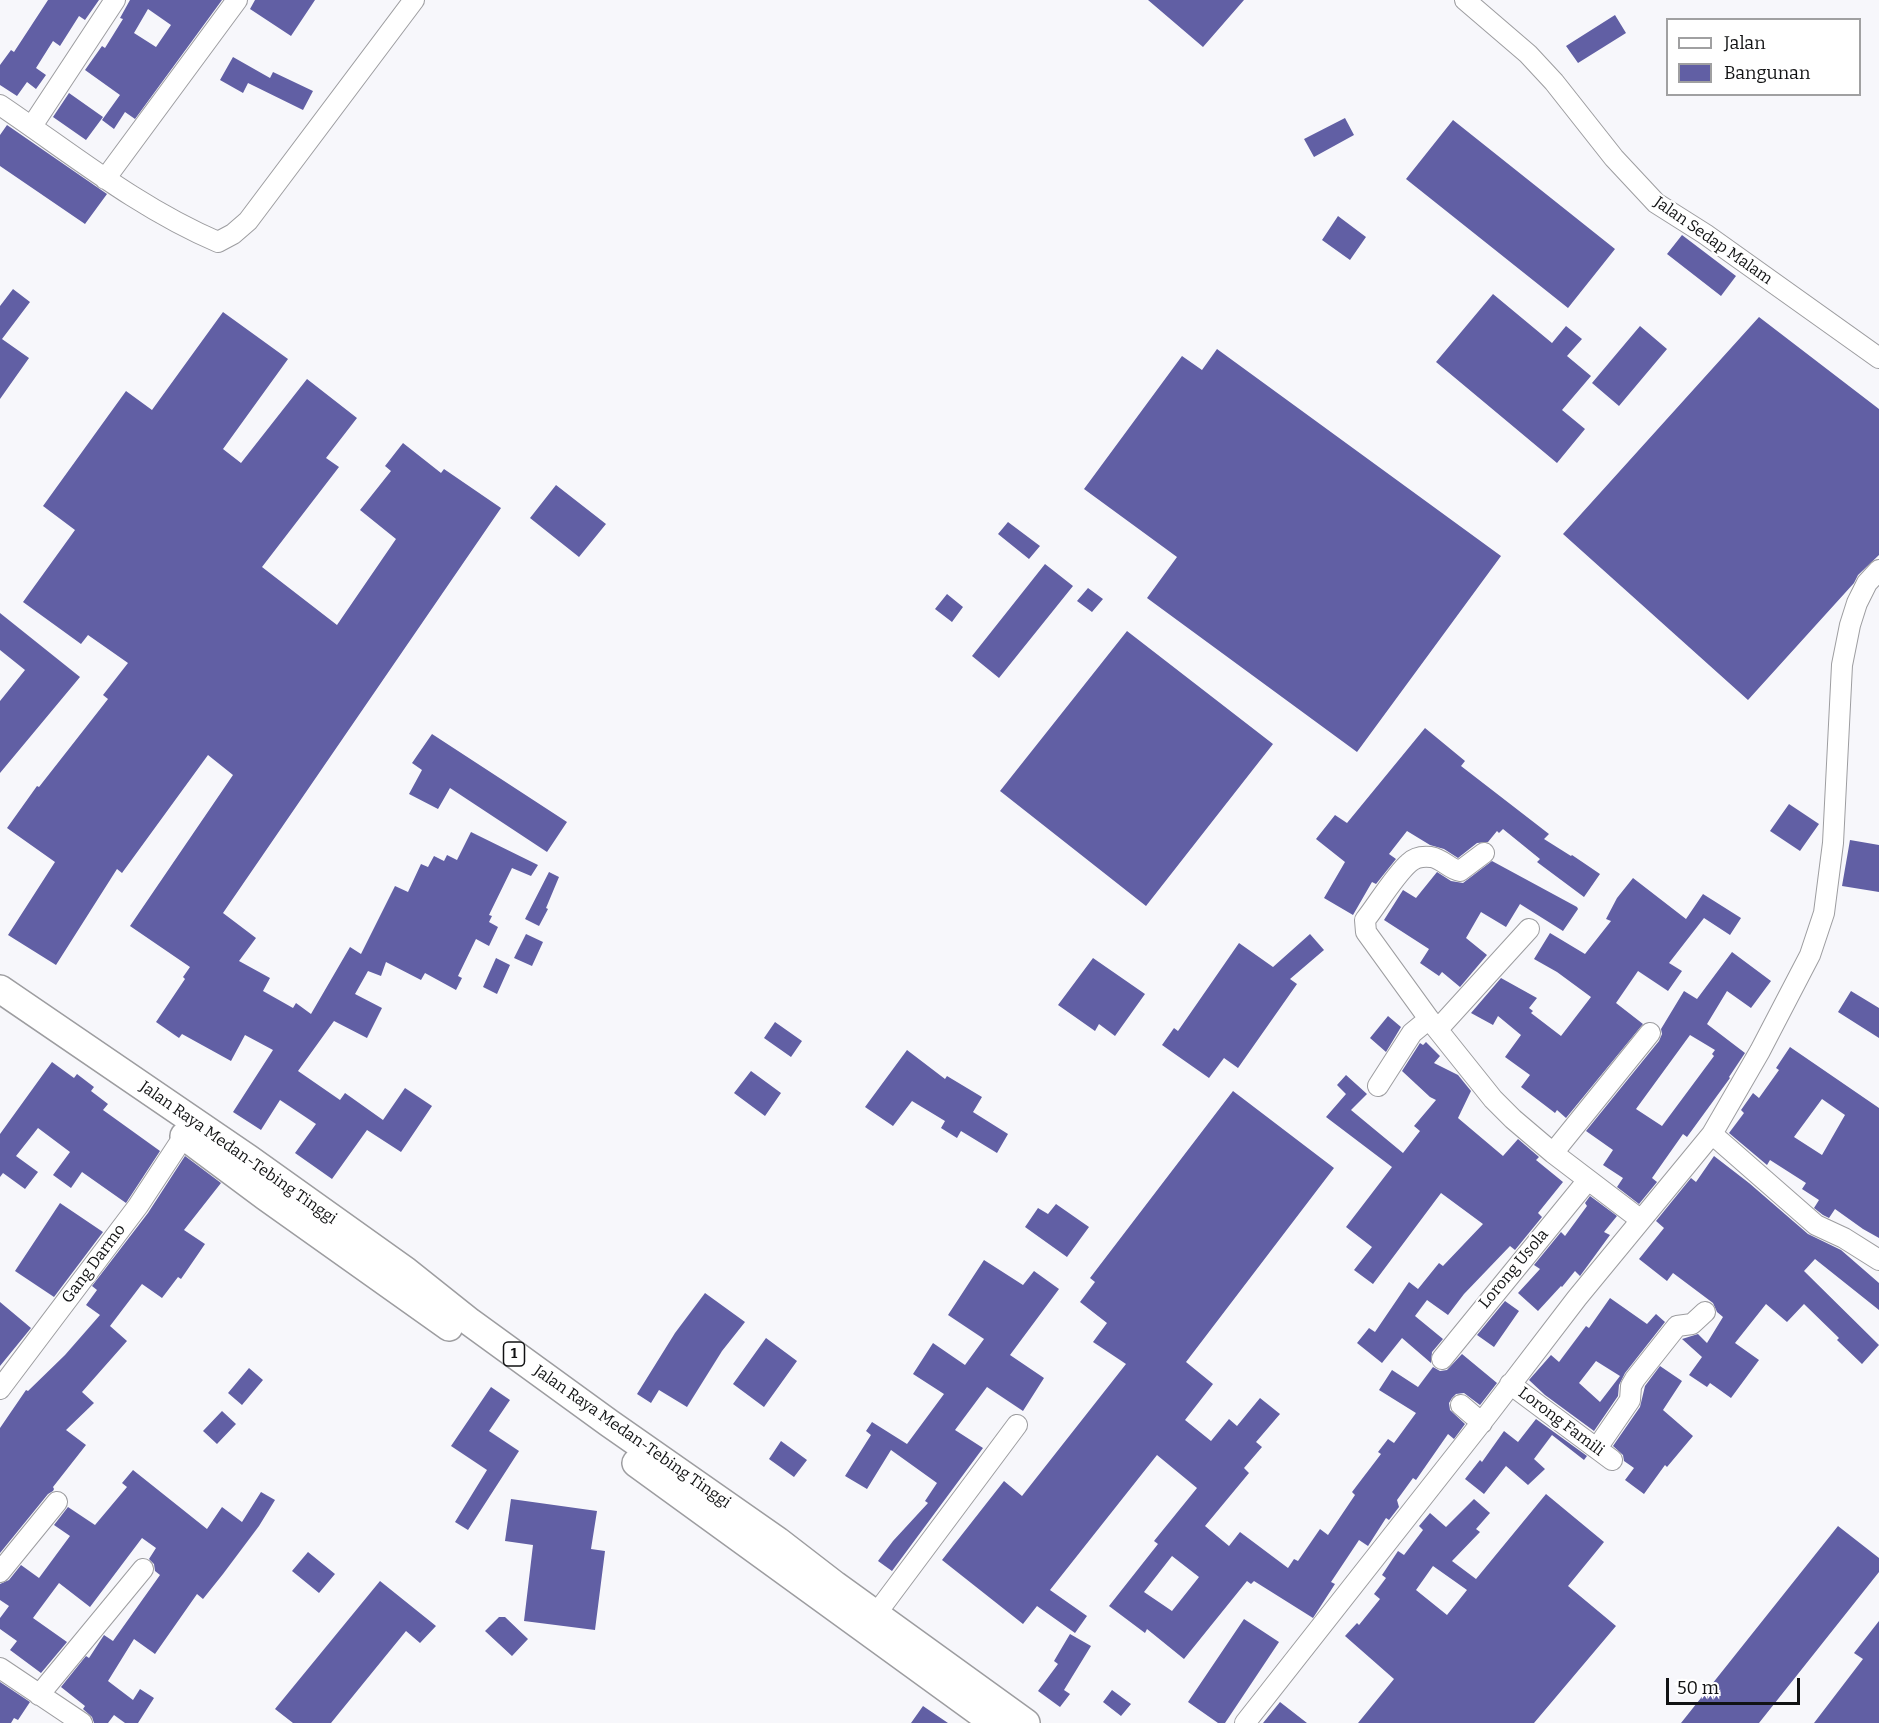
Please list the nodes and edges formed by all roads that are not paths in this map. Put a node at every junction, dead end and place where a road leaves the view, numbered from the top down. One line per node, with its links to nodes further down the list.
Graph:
1 (115, 0): 6 (street)
2 (237, 0): 7 (street)
3 (414, 0): 7 (street)
4 (1465, 0): 8 (street, Jalan Sedap Malam)
5 (0, 105): 6 (street)
6 (32, 126): 7 (street)
7 (105, 179)
8 (1879, 358)
9 (1879, 570): 17 (street)
10 (1485, 853): 14 (street)
11 (1529, 929): 14 (street)
12 (0, 989): 33 (highway, Jalan Raya Medan-Tebing Tinggi / 1)
13 (0, 1010): 18 (highway, Jalan Raya Medan-Tebing Tinggi / 1)
14 (1433, 1024): 16 (street); 19 (street)
15 (1650, 1033): 19 (street)
16 (1378, 1086)
17 (1712, 1134): 21 (street); 22 (street)
18 (184, 1136): 26 (street, Gang Darmo); 37 (highway, Jalan Raya Medan-Tebing Tinggi / 1)
19 (1553, 1153): 20 (street)
20 (1588, 1180): 21 (street); 24 (street, Lorong Usola)
21 (1641, 1220): 25 (street)
22 (1879, 1260)
23 (1705, 1312): 25 (street, Lorong Famili)
24 (1442, 1359)
25 (1510, 1384): 28 (street)
26 (0, 1389)
27 (1461, 1405): 28 (street)
28 (1482, 1423): 39 (street)
29 (1017, 1425): 33 (street)
30 (57, 1502): 32 (street)
31 (143, 1569): 35 (street)
32 (0, 1572)
33 (876, 1614): 38 (highway, Jalan Raya Medan-Tebing Tinggi / 1)
34 (0, 1668): 35 (street)
35 (39, 1695): 36 (street)
36 (82, 1723)
37 (994, 1723)
38 (1026, 1723)
39 (1245, 1723)

